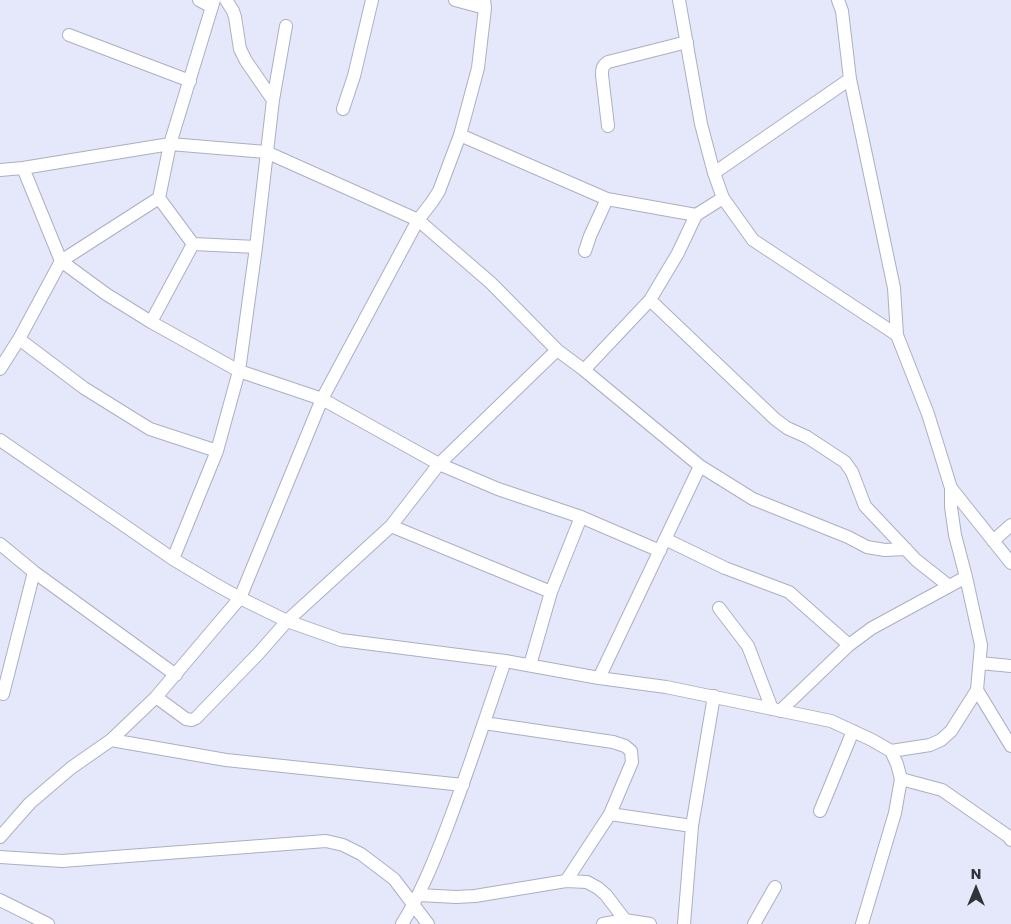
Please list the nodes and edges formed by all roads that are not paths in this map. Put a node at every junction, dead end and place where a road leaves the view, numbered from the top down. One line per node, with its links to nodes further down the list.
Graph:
1 (199, 0): 7 (street)
2 (226, 0): 14 (street)
3 (372, 0): 15 (street)
4 (455, 0): 8 (street)
5 (679, 0): 11 (street)
6 (838, 0): 12 (street)
7 (213, 3): 13 (street)
8 (484, 4): 17 (street)
9 (286, 26): 14 (street)
10 (69, 35): 13 (street)
11 (687, 42): 16 (street); 22 (street)
12 (850, 79): 22 (street); 34 (street)
13 (190, 82): 18 (street)
14 (273, 100): 19 (street)
15 (342, 109)
16 (608, 126)
17 (460, 134): 25 (street); 27 (street)
18 (170, 144): 19 (street); 20 (street); 23 (street)
19 (266, 152): 27 (street); 29 (street)
20 (23, 168): 21 (street); 31 (street)
21 (0, 170)
22 (714, 173): 24 (street)
23 (159, 198): 28 (street); 31 (street)
24 (722, 198): 26 (street); 34 (street)
25 (607, 199): 26 (street); 30 (street)
26 (696, 215): 32 (street)
27 (418, 220): 36 (street); 40 (street)
28 (193, 244): 29 (street); 33 (street)
29 (256, 247): 39 (street)
30 (585, 251)
31 (61, 261): 33 (street); 35 (street)
32 (650, 300): 38 (street); 52 (street)
33 (151, 322): 39 (street)
34 (897, 335): 45 (street)
35 (19, 338): 37 (street); 42 (street)
36 (557, 350): 38 (street); 43 (street)
37 (0, 369)
38 (584, 370): 44 (street)
39 (239, 371): 40 (street); 42 (street)
40 (322, 399): 43 (street); 60 (street)
41 (0, 440): 54 (street)
42 (217, 451): 54 (street)
43 (439, 464): 46 (street); 48 (street)
44 (700, 466): 49 (street); 52 (street)
45 (951, 488): 50 (street); 57 (street)
46 (580, 516): 53 (street); 59 (street)
47 (1011, 525): 50 (street)
48 (391, 526): 59 (street); 62 (street)
49 (666, 539): 53 (street); 63 (street)
50 (994, 541): 55 (street)
51 (0, 544): 56 (street)
52 (906, 549): 58 (street)
53 (660, 551): 69 (street)
54 (173, 559): 60 (street)
55 (1011, 563)
56 (34, 572): 68 (street); 71 (street)
57 (966, 577): 58 (street); 65 (street)
58 (949, 586): 63 (street)
59 (552, 592): 66 (street)
60 (240, 598): 62 (street); 68 (street)
61 (719, 608): 74 (street)
62 (287, 621): 64 (street); 73 (street)
63 (849, 645): 74 (street)
64 (505, 661): 66 (street); 75 (street)
65 (980, 663): 67 (street); 70 (street)
66 (530, 665): 69 (street)
67 (1011, 666)
68 (176, 675): 73 (street)
69 (599, 678): 72 (street)
70 (977, 690): 78 (street); 79 (street)
71 (3, 694)
72 (714, 696): 74 (street); 84 (street)
73 (156, 697): 77 (street)
74 (776, 710): 76 (street)
75 (484, 723): 81 (street); 83 (street)
76 (853, 731): 79 (street); 82 (street)
77 (111, 740): 81 (street); 85 (street)
78 (1011, 746)
79 (891, 751): 80 (street)
80 (901, 779): 86 (street); 100 (street)
81 (463, 785): 91 (street)
82 (820, 811)
83 (610, 814): 84 (street); 88 (street)
84 (692, 826): 98 (street)
85 (0, 838)
86 (1011, 840)
87 (0, 857): 91 (street)
88 (566, 881): 91 (street); 92 (street)
89 (774, 888): 99 (street)
90 (0, 900): 93 (street)
91 (416, 900): 94 (street); 95 (street)
92 (625, 920): 96 (street); 97 (street)
93 (48, 924)
94 (402, 924)
95 (428, 924)
96 (603, 924)
97 (650, 924)
98 (684, 924)
99 (754, 924)
100 (862, 924)

